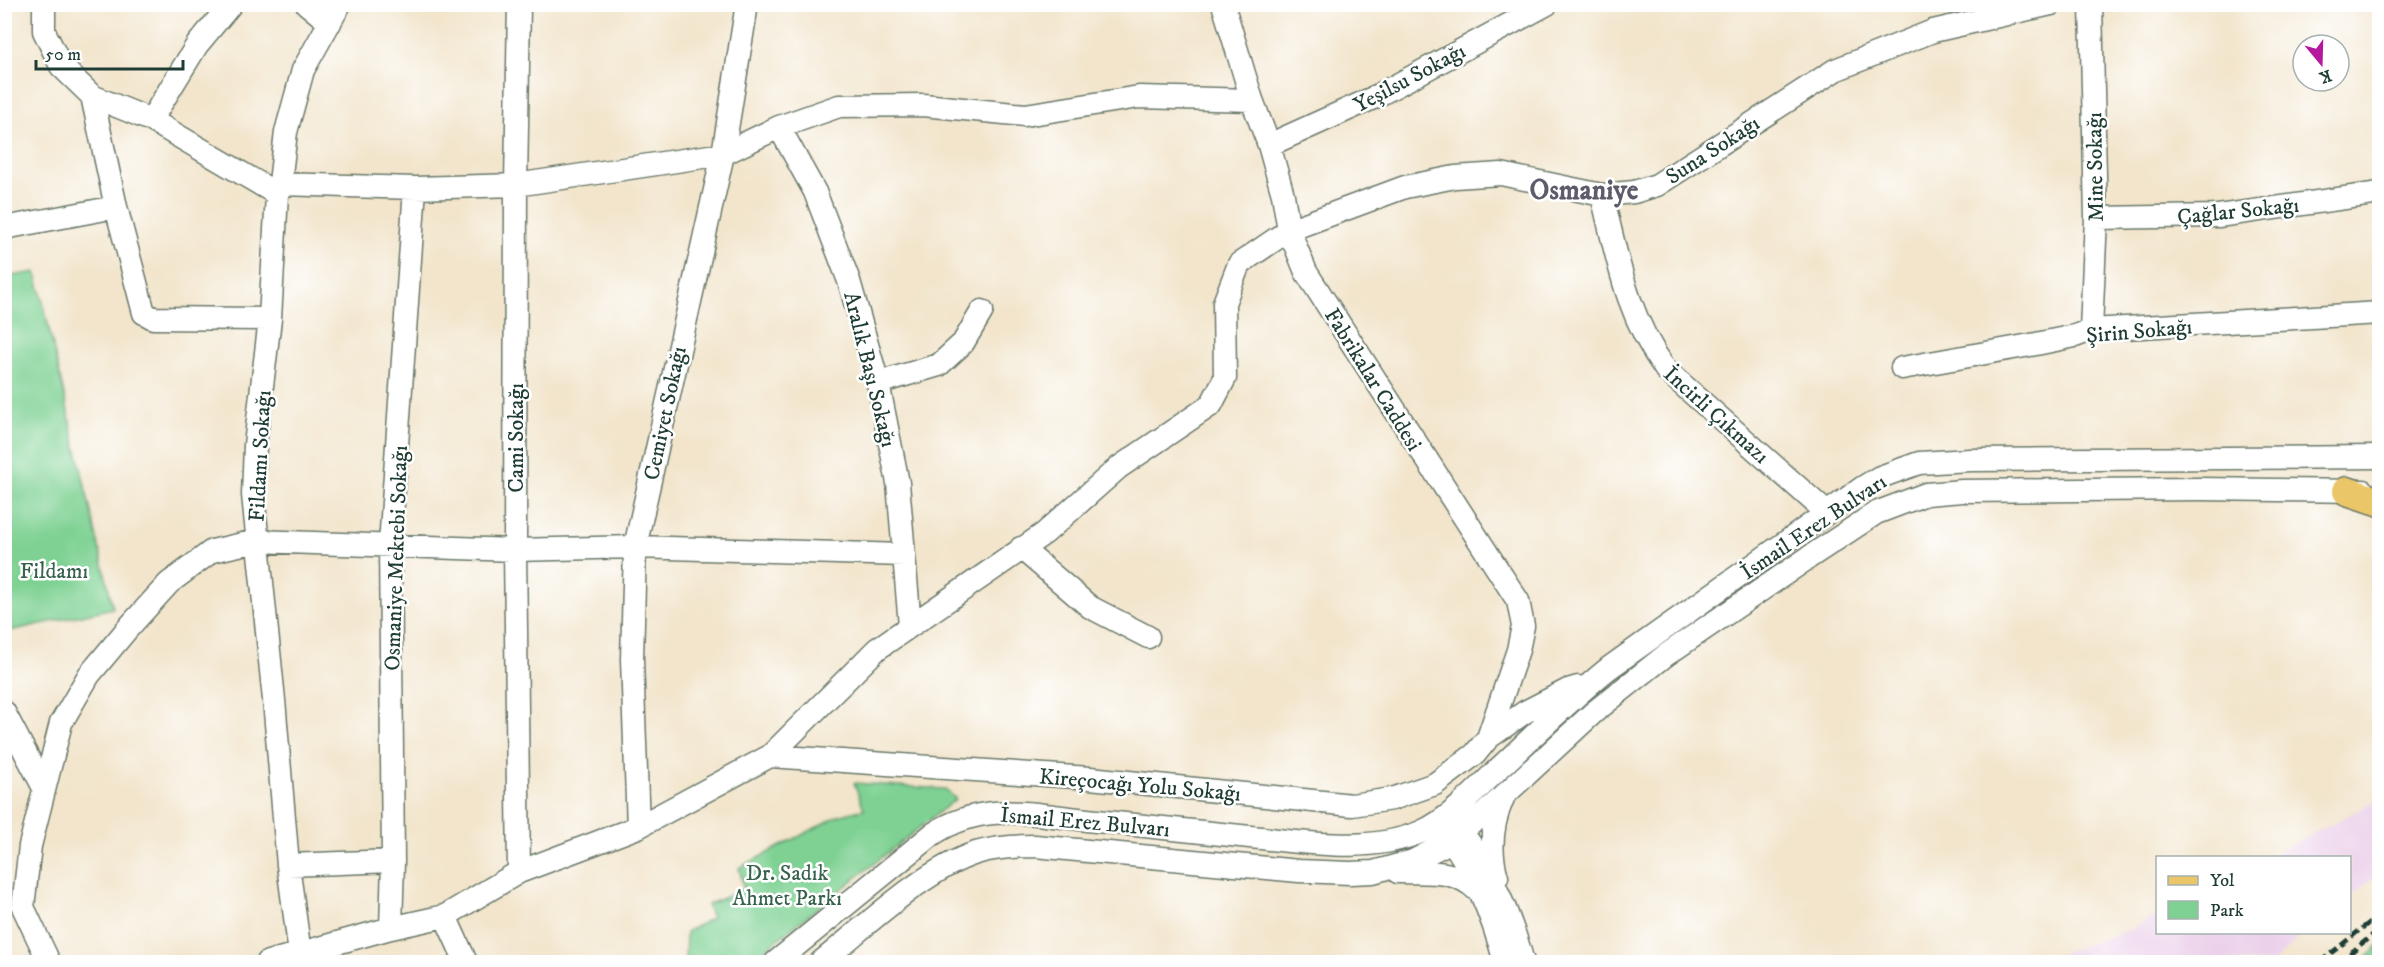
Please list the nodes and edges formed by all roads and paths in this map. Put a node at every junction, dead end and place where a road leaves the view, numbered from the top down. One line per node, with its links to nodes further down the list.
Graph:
1 (44, 4): 11 (street)
2 (231, 4): 13 (street)
3 (307, 4): 10 (street)
4 (519, 4): 17 (street, Cami Sokağı)
5 (747, 4): 16 (street, Cemiyet Sokağı)
6 (1223, 4): 12 (street, Fabrikalar Caddesi)
7 (1547, 4): 15 (street, Yeşilsu Sokağı)
8 (2052, 4): 21 (street, Suna Sokağı)
9 (2091, 4): 23 (street, Mine Sokağı)
10 (335, 14): 19 (street, Fildamı Sokağı)
11 (92, 96): 13 (street); 22 (street)
12 (1252, 100): 14 (street); 15 (street, Fabrikalar Caddesi)
13 (151, 120): 19 (street)
14 (779, 127): 16 (street); 31 (street, Aralık Başı Sokağı)
15 (1269, 145): 25 (street, Fabrikalar Caddesi)
16 (723, 154): 17 (street); 39 (street, Cemiyet Sokağı)
17 (516, 185): 18 (street); 41 (street, Cami Sokağı)
18 (415, 188): 19 (street); 38 (street, Osmaniye Mektebi Sokağı)
19 (278, 189): 28 (street, Fildamı Sokağı)
20 (2379, 193): 23 (street, Çağlar Sokağı)
21 (1602, 195): 25 (street, Suna Sokağı); 36 (street, İncirli Çıkmazı)
22 (116, 207): 24 (street); 28 (street)
23 (2096, 218): 29 (street, Mine Sokağı)
24 (4, 228)
25 (1289, 230): 40 (street, Suna Sokağı); 47 (street, Fabrikalar Caddesi)
26 (982, 311): 31 (street)
27 (2379, 313): 29 (street, Şirin Sokağı)
28 (270, 319): 37 (street, Fildamı Sokağı)
29 (2091, 330): 30 (street, Şirin Sokağı)
30 (1902, 368)
31 (878, 383): 42 (street, Aralık Başı Sokağı)
32 (2379, 457): 36 (street, İsmail Erez Bulvarı)
33 (2347, 491): 34 (street, İsmail Erez Bulvarı); 35 (main road); 50 (street, İsmail Erez Bulvarı)
34 (2379, 492)
35 (2379, 502)
36 (1827, 513): 45 (street, İsmail Erez Bulvarı)
37 (256, 541): 38 (street); 49 (street); 54 (street, Fildamı Sokağı)
38 (390, 544): 41 (street); 53 (street, Osmaniye Mektebi Sokağı)
39 (635, 547): 41 (street); 42 (street); 51 (street, Cemiyet Sokağı)
40 (1021, 548): 43 (street, Suna Sokağı); 44 (street)
41 (514, 550): 55 (street, Cami Sokağı)
42 (904, 555): 43 (street, Aralık Başı Sokağı)
43 (910, 626): 48 (street, Suna Sokağı)
44 (1148, 637)
45 (1590, 683): 47 (street); 52 (street, İsmail Erez Bulvarı)
46 (4, 712): 49 (street)
47 (1488, 738): 48 (street, Kireçocağı Yolu Sokağı)
48 (770, 756): 51 (street, Suna Sokağı)
49 (44, 788): 63 (street)
50 (1503, 797): 52 (street, İsmail Erez Bulvarı); 58 (street)
51 (638, 827): 55 (street, Suna Sokağı)
52 (1445, 830): 56 (street, İsmail Erez Bulvarı); 57 (street); 58 (street); 65 (street, İsmail Erez Bulvarı)
53 (393, 861): 54 (street); 60 (street, Osmaniye Mektebi Sokağı)
54 (288, 866): 61 (street, Fildamı Sokağı)
55 (519, 872): 59 (street, Suna Sokağı)
56 (1372, 872): 57 (street); 66 (street, İsmail Erez Bulvarı)
57 (1484, 895): 67 (street)
58 (1504, 904): 68 (street)
59 (445, 916): 60 (street, Suna Sokağı); 64 (street)
60 (391, 928): 61 (street, Suna Sokağı)
61 (300, 954): 62 (street, Suna Sokağı)
62 (274, 962)
63 (48, 963)
64 (466, 963)
65 (776, 963)
66 (821, 963)
67 (1505, 963)
68 (1523, 963)

